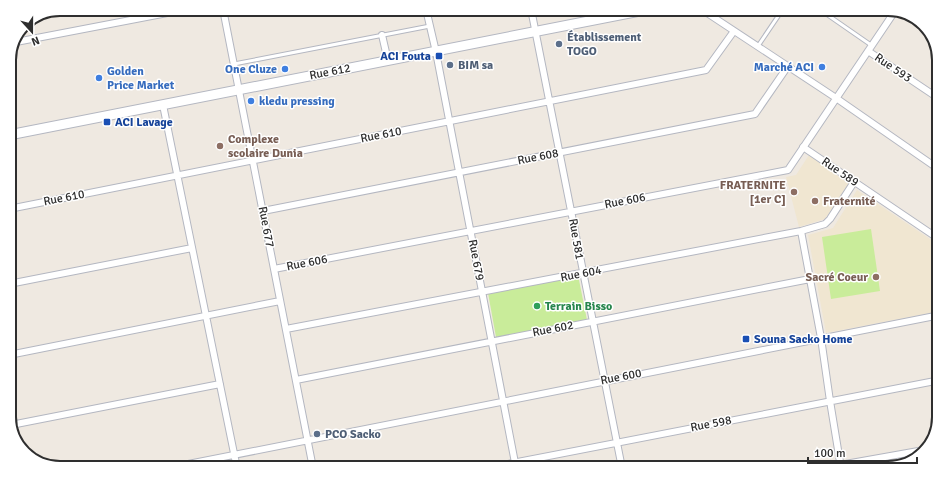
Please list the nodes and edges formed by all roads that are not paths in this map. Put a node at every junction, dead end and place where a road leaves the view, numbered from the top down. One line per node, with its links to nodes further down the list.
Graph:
1 (152, 16): 14 (street)
2 (225, 16): 20 (street, Rue 677)
3 (428, 16): 10 (street, Rue 679)
4 (532, 16): 12 (street, Rue 581)
5 (615, 16): 12 (street, Rue 612)
6 (712, 16): 11 (street)
7 (778, 16): 16 (lane)
8 (829, 16): 15 (lane)
9 (891, 16): 15 (street, Rue 606)
10 (430, 26): 13 (lane); 18 (street, Rue 679)
11 (734, 31): 16 (street); 25 (street, Rue 610)
12 (535, 32): 18 (street, Rue 612); 25 (street, Rue 581)
13 (382, 35): 19 (street); 20 (lane)
14 (20, 41)
15 (871, 45): 17 (street, Rue 606)
16 (758, 46): 21 (street)
17 (868, 51): 23 (street, Rue 593); 24 (street, Rue 606)
18 (436, 52): 19 (street, Rue 612); 27 (street, Rue 679)
19 (388, 61): 22 (street, Rue 612)
20 (234, 64): 22 (street, Rue 677)
21 (788, 66): 24 (street); 30 (street, Rue 608)
22 (239, 90): 26 (street, Rue 612); 31 (street, Rue 677)
23 (932, 94)
24 (836, 98): 29 (street, Rue 606); 32 (street)
25 (549, 102): 27 (street, Rue 610); 30 (street, Rue 581)
26 (163, 105): 28 (street, Rue 612); 34 (street)
27 (450, 121): 31 (street, Rue 610); 33 (street, Rue 679)
28 (16, 134)
29 (803, 147): 35 (street, Rue 589); 38 (street, Rue 606)
30 (559, 153): 33 (street, Rue 608); 38 (street, Rue 581)
31 (253, 160): 34 (street, Rue 610); 37 (street, Rue 677)
32 (932, 165)
33 (459, 172): 37 (street, Rue 608); 39 (street, Rue 679)
34 (177, 176): 36 (street, Rue 610); 42 (street)
35 (854, 182): 40 (street, Rue 604); 41 (street, Rue 589)
36 (16, 208)
37 (263, 211): 43 (street, Rue 677)
38 (571, 212): 39 (street, Rue 606); 44 (street, Rue 581)
39 (471, 231): 43 (street, Rue 606); 47 (street, Rue 679)
40 (801, 231): 44 (street, Rue 604); 45 (street)
41 (932, 234)
42 (192, 248): 46 (street); 49 (street)
43 (274, 269): 48 (street, Rue 677)
44 (582, 274): 47 (street, Rue 604); 51 (street, Rue 581)
45 (810, 279): 51 (street, Rue 602); 53 (street)
46 (16, 283)
47 (482, 292): 52 (street, Rue 604); 54 (street, Rue 679)
48 (280, 301): 49 (street); 52 (street, Rue 677)
49 (206, 316): 55 (street); 59 (street)
50 (932, 317): 53 (street, Rue 600)
51 (593, 322): 54 (street, Rue 602); 57 (street, Rue 581)
52 (286, 329): 56 (street, Rue 677)
53 (822, 338): 57 (street, Rue 600); 61 (street)
54 (492, 342): 56 (street, Rue 602); 60 (street, Rue 679)
55 (16, 353)
56 (296, 380): 63 (street, Rue 677)
57 (604, 380): 60 (street, Rue 600); 64 (street, Rue 581)
58 (932, 382): 61 (street, Rue 598)
59 (220, 384): 62 (street); 66 (street)
60 (503, 400): 63 (street, Rue 600); 70 (street, Rue 679)
61 (830, 401): 64 (street, Rue 598); 73 (street)
62 (17, 424)
63 (307, 439): 66 (street, Rue 600); 69 (street, Rue 677)
64 (617, 443): 71 (street, Rue 598); 72 (street, Rue 581)
65 (915, 452): 74 (street)
66 (234, 454): 67 (street, Rue 600); 68 (street)
67 (201, 461)
68 (236, 461)
69 (312, 461)
70 (515, 461)
71 (534, 461)
72 (621, 461)
73 (840, 461)
74 (867, 461)

